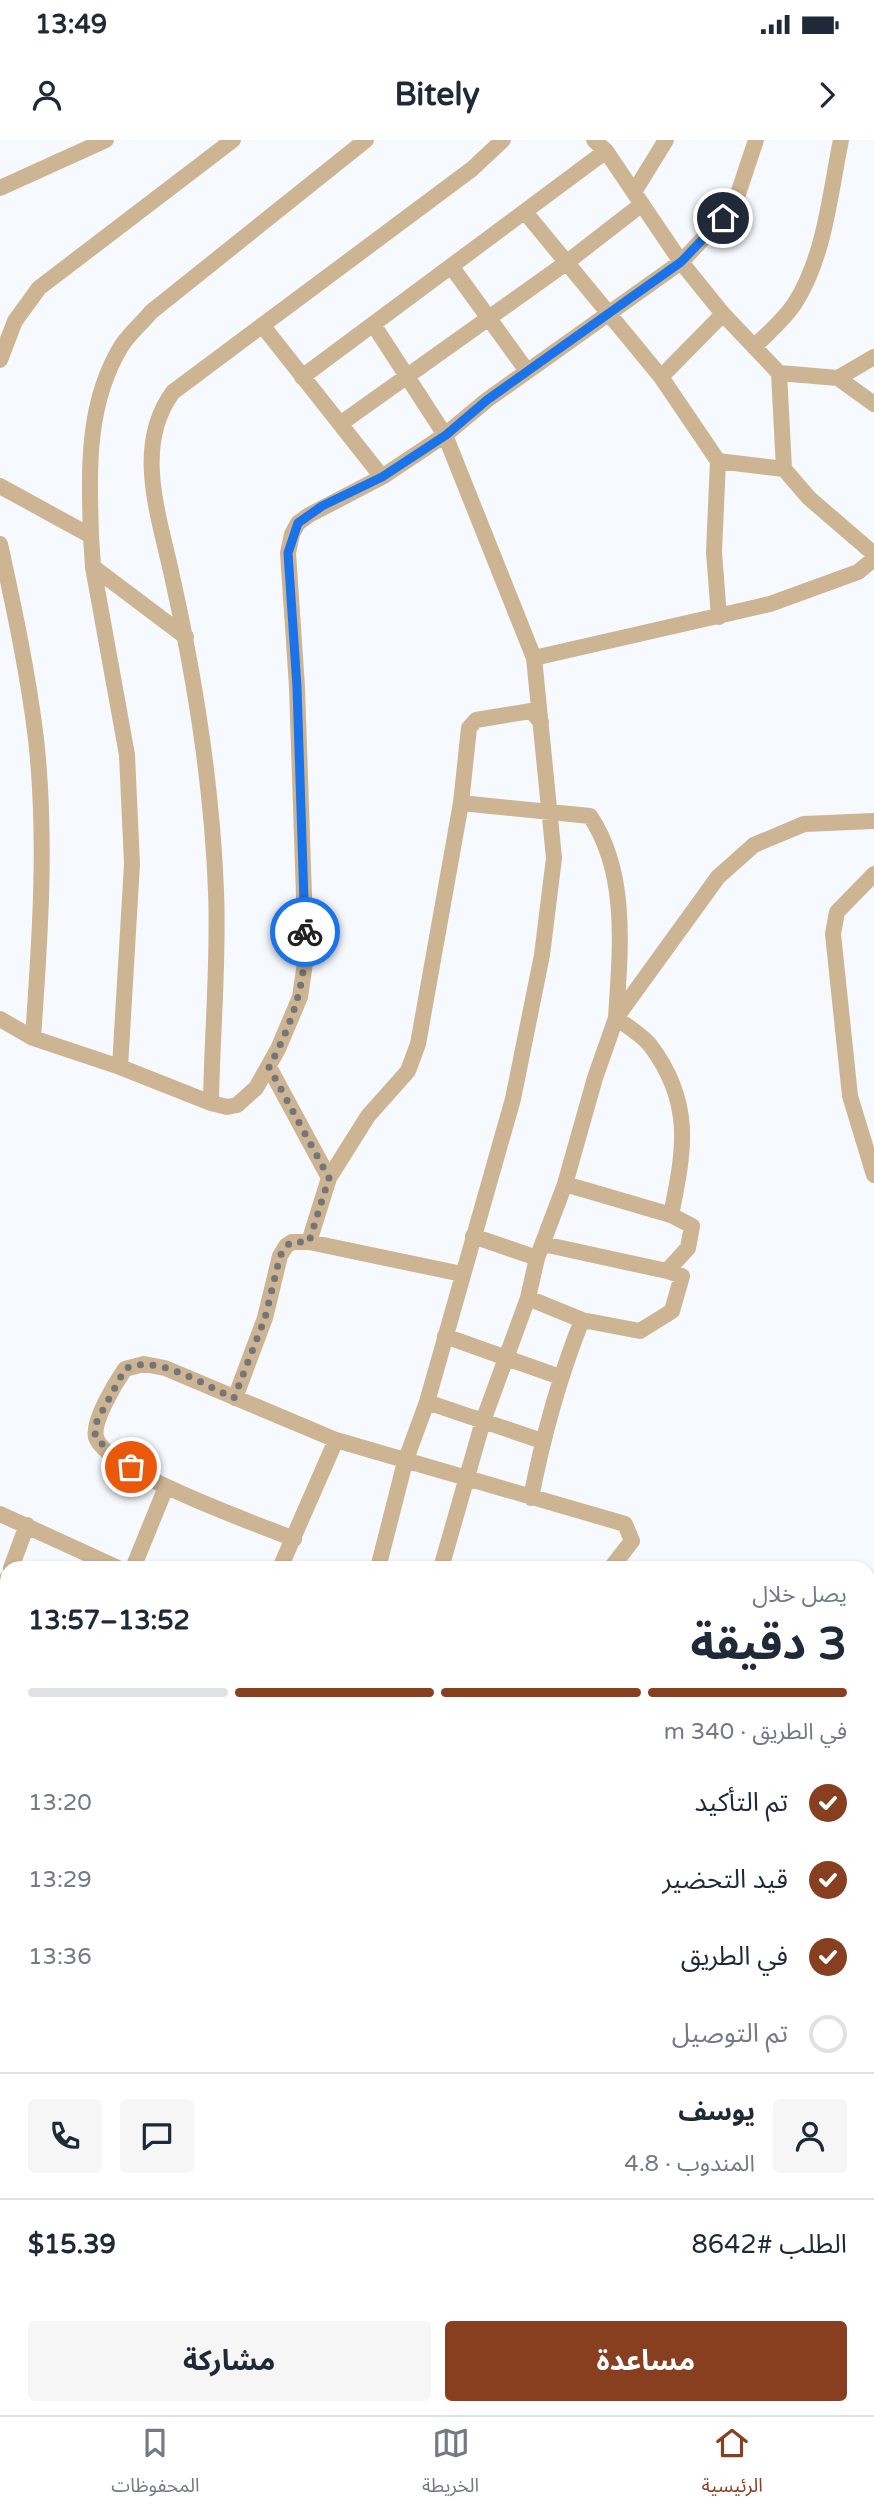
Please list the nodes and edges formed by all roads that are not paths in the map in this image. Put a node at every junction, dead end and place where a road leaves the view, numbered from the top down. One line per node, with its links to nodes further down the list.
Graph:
1 (106, 140): 9 (street)
2 (233, 140): 22 (street)
3 (366, 140): 36 (street)
4 (503, 140): 19 (street)
5 (666, 140): 10 (street)
6 (756, 140): 12 (street)
7 (841, 140): 20 (street)
8 (600, 146): 10 (street); 11 (street)
9 (0, 188)
10 (638, 198): 12 (street); 13 (street)
11 (525, 212): 13 (street); 14 (street)
12 (681, 262): 15 (street); 16 (street)
13 (566, 263): 16 (street); 17 (street)
14 (451, 266): 17 (street); 18 (street)
15 (723, 314): 20 (street); 27 (street)
16 (607, 315): 23 (street); 27 (street)
17 (488, 317): 23 (street); 25 (street)
18 (373, 324): 25 (street); 26 (street)
19 (262, 325): 26 (street); 44 (street)
20 (754, 347): 24 (street)
21 (874, 357): 28 (street)
22 (0, 360)
23 (527, 371): 31 (street)
24 (779, 373): 28 (street); 33 (street)
25 (407, 376): 30 (street); 31 (street)
26 (302, 377): 30 (street)
27 (661, 377): 32 (street)
28 (838, 378): 29 (street)
29 (874, 404)
30 (340, 424): 34 (street)
31 (446, 435): 34 (street); 45 (street)
32 (718, 461): 33 (street); 43 (street)
33 (784, 469): 38 (street)
34 (382, 477): 55 (street)
35 (0, 486): 36 (street)
36 (91, 536): 40 (street)
37 (0, 544): 53 (street)
38 (874, 554)
39 (874, 559): 41 (street)
40 (93, 567): 44 (street); 54 (street)
41 (858, 572): 42 (street); 43 (street)
42 (874, 581)
43 (719, 617): 45 (street)
44 (186, 637): 56 (street)
45 (534, 658): 46 (street)
46 (541, 722): 47 (street); 48 (street)
47 (461, 803): 48 (street); 58 (street)
48 (551, 813): 51 (street); 61 (street)
49 (873, 826): 51 (street)
50 (874, 874): 57 (street)
51 (616, 1018): 59 (street); 60 (street)
52 (0, 1019): 53 (street)
53 (33, 1038): 54 (street)
54 (120, 1067): 56 (street)
55 (269, 1067): 56 (street); 58 (street)
56 (211, 1103)
57 (874, 1175)
58 (329, 1178): 62 (street)
59 (565, 1184): 60 (street); 63 (street)
60 (671, 1215): 64 (street)
61 (473, 1236): 63 (street); 65 (street)
62 (309, 1242): 65 (street); 71 (street)
63 (540, 1251): 64 (street); 66 (street)
64 (667, 1271): 67 (street)
65 (461, 1274): 68 (street)
66 (528, 1298): 67 (street); 69 (street)
67 (582, 1320): 70 (street)
68 (445, 1336): 69 (street); 72 (street)
69 (506, 1360): 70 (street); 73 (street)
70 (560, 1377): 75 (street)
71 (234, 1398): 74 (street); 78 (street)
72 (427, 1402): 73 (street); 76 (street)
73 (483, 1421): 75 (street); 77 (street)
74 (336, 1440): 76 (street); 82 (street)
75 (542, 1441): 79 (street)
76 (405, 1462): 77 (street); 87 (street)
77 (469, 1480): 79 (street); 88 (street)
78 (166, 1487): 82 (street); 85 (street)
79 (531, 1498): 89 (street)
80 (0, 1514): 81 (street)
81 (27, 1525): 83 (street); 84 (street)
82 (294, 1539): 86 (street)
83 (14, 1561)
84 (103, 1561)
85 (137, 1561)
86 (283, 1561)
87 (380, 1561)
88 (443, 1561)
89 (616, 1561)

